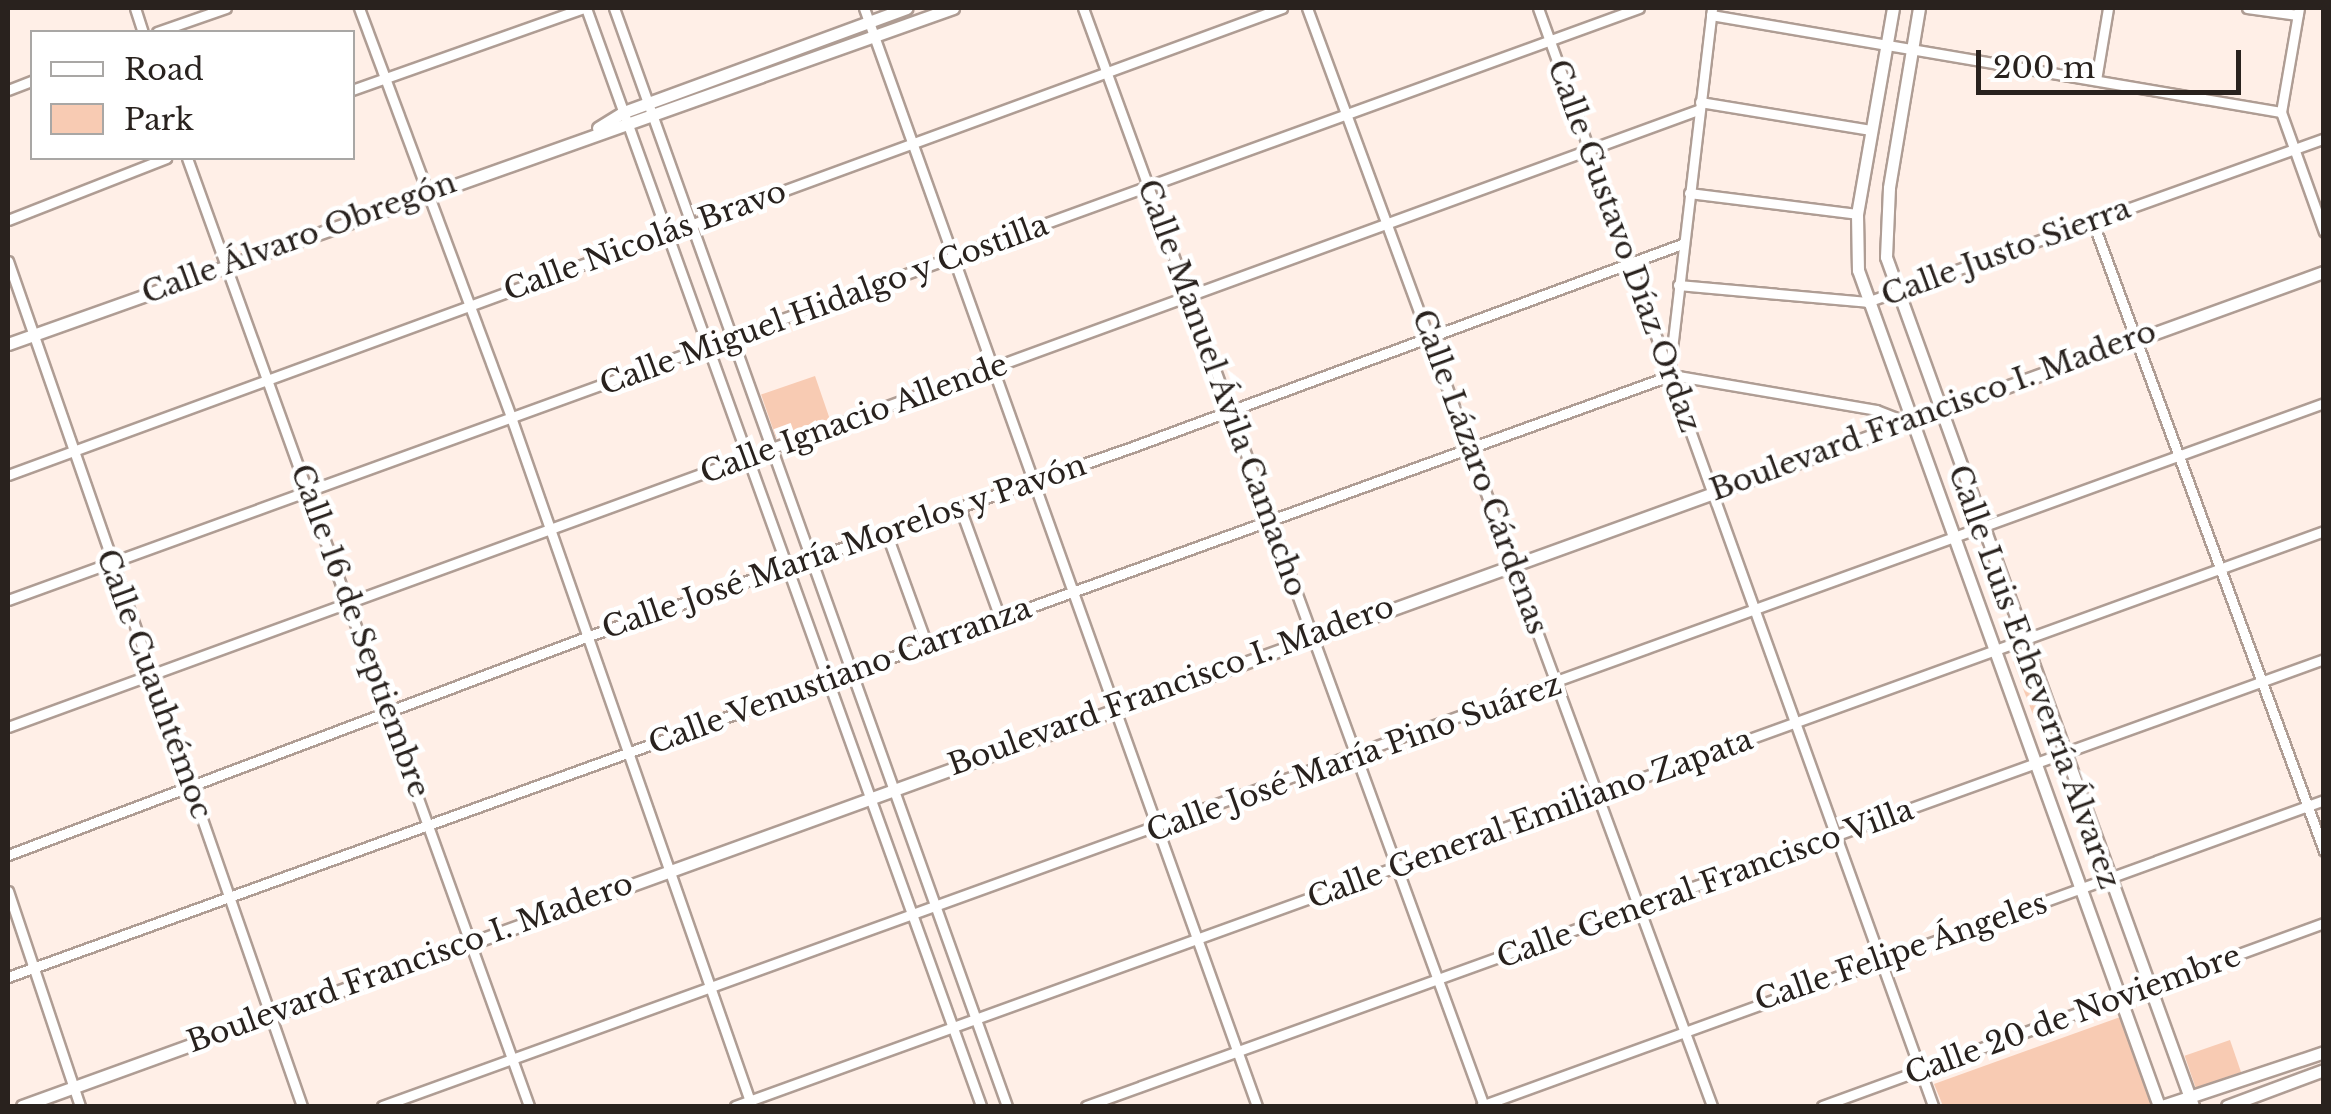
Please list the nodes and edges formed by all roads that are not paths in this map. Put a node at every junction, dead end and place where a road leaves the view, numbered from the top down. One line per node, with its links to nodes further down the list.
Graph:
1 (226, 8): 20 (street)
2 (360, 8): 26 (street)
3 (585, 8): 26 (street); 31 (street)
4 (614, 8): 29 (street)
5 (864, 8): 19 (street)
6 (906, 8): 19 (street, Calle Álvaro Obregón)
7 (953, 8): 21 (street, Calle Álvaro Obregón)
8 (1083, 8): 25 (street, Calle Manuel Ávila Camacho)
9 (1282, 8): 25 (street, Calle Nicolás Bravo)
10 (1307, 8): 33 (street, Calle Lázaro Cárdenas)
11 (1538, 8): 22 (street, Calle Gustavo Díaz Ordaz)
12 (1640, 8): 22 (street, Calle Miguel Hidalgo y Costilla)
13 (1893, 8): 23 (street, Calle Luis Echeverría Álvarez)
14 (1919, 8): 24 (street, Calle Luis Echeverría Álvarez)
15 (2108, 8): 27 (street)
16 (2247, 8): 18 (street)
17 (1712, 11): 23 (street); 30 (street)
18 (2299, 12): 32 (street)
19 (869, 21): 21 (street); 29 (street, Calle Álvaro Obregón)
20 (163, 30)
21 (874, 36): 34 (street, Calle Álvaro Obregón); 39 (street)
22 (1550, 40): 33 (street, Calle Miguel Hidalgo y Costilla); 41 (street, Calle Gustavo Díaz Ordaz)
23 (1887, 44): 24 (street); 36 (street, Calle Luis Echeverría Álvarez)
24 (1912, 49): 27 (street); 61 (street, Calle Luis Echeverría Álvarez)
25 (1106, 72): 39 (street, Calle Nicolás Bravo); 44 (street, Calle Manuel Ávila Camacho)
26 (386, 78): 28 (street); 45 (street)
27 (2096, 80): 32 (street)
28 (355, 89)
29 (648, 103): 31 (street, Calle Álvaro Obregón); 34 (street)
30 (1700, 106): 36 (street); 41 (street, Calle Ignacio Allende); 46 (street)
31 (624, 112): 35 (street); 37 (street, Calle Álvaro Obregón)
32 (2281, 112): 40 (street)
33 (1348, 114): 44 (street, Calle Miguel Hidalgo y Costilla); 50 (street, Calle Lázaro Cárdenas)
34 (653, 117): 35 (street, Calle Álvaro Obregón); 51 (street)
35 (628, 126): 37 (street, Calle Álvaro Obregón); 53 (street)
36 (1871, 130): 47 (street, Calle Luis Echeverría Álvarez)
37 (590, 133): 45 (street, Calle Álvaro Obregón)
38 (2324, 138): 40 (street, Calle Justo Sierra)
39 (914, 142): 51 (street, Calle Nicolás Bravo); 55 (street)
40 (2292, 149): 49 (street, Calle Justo Sierra); 52 (street)
41 (1590, 150): 50 (street, Calle Ignacio Allende); 58 (street, Calle Gustavo Díaz Ordaz)
42 (161, 160): 48 (street)
43 (188, 160): 57 (street, Calle 16 de Septiembre)
44 (1148, 187): 55 (street, Calle Miguel Hidalgo y Costilla); 62 (street, Calle Manuel Ávila Camacho)
45 (426, 192): 57 (street, Calle Álvaro Obregón); 64 (street)
46 (1689, 192): 47 (street); 54 (street)
47 (1857, 214): 63 (street, Calle Luis Echeverría Álvarez)
48 (8, 220)
49 (2092, 220): 61 (street, Calle Justo Sierra); 68 (street)
50 (1388, 222): 62 (street, Calle Ignacio Allende); 66 (street, Calle Lázaro Cárdenas)
51 (690, 224): 53 (street, Calle Nicolás Bravo); 67 (street)
52 (2324, 232)
53 (667, 233): 64 (street, Calle Nicolás Bravo); 70 (street)
54 (1682, 244): 58 (street, Calle José María Morelos y Pavón); 60 (street)
55 (952, 257): 67 (street, Calle Miguel Hidalgo y Costilla); 71 (street)
56 (8, 261): 65 (street, Calle Cuauhtémoc)
57 (228, 264): 65 (street, Calle Álvaro Obregón); 73 (street, Calle 16 de Septiembre)
58 (1632, 264): 66 (street, Calle José María Morelos y Pavón); 72 (street, Calle Gustavo Díaz Ordaz)
59 (2324, 272): 68 (street, Boulevard Francisco I. Madero)
60 (1678, 285): 63 (street, Calle Justo Sierra); 72 (street)
61 (1897, 294): 63 (street, Calle Justo Sierra); 76 (street, Calle Luis Echeverría Álvarez)
62 (1189, 296): 71 (street, Calle Ignacio Allende); 75 (street, Calle Manuel Ávila Camacho)
63 (1867, 302): 77 (street, Calle Luis Echeverría Álvarez)
64 (468, 306): 73 (street, Calle Nicolás Bravo); 78 (street)
65 (34, 334): 69 (street, Calle Álvaro Obregón); 81 (street, Calle Cuauhtémoc)
66 (1432, 335): 75 (street, Calle José María Morelos y Pavón); 79 (street, Calle Lázaro Cárdenas)
67 (731, 337): 70 (street, Calle Miguel Hidalgo y Costilla); 80 (street)
68 (2135, 338): 76 (street, Boulevard Francisco I. Madero); 82 (street)
69 (8, 344)
70 (707, 347): 78 (street, Calle Miguel Hidalgo y Costilla); 83 (street)
71 (990, 370): 80 (street, Calle Ignacio Allende); 85 (street)
72 (1671, 372): 77 (street); 79 (street, Calle Venustiano Carranza); 86 (street, Calle Gustavo Díaz Ordaz)
73 (269, 379): 81 (street, Calle Nicolás Bravo); 87 (street, Calle 16 de Septiembre)
74 (2324, 404): 82 (street, Calle José María Pino Suárez)
75 (1232, 408): 85 (street, Calle José María Morelos y Pavón); 89 (street, Calle Manuel Ávila Camacho)
76 (1937, 408): 77 (street, Boulevard Francisco I. Madero); 91 (street, Calle Luis Echeverría Álvarez)
77 (1908, 419): 86 (street, Boulevard Francisco I. Madero); 94 (street, Calle Luis Echeverría Álvarez)
78 (512, 420): 87 (street, Calle Miguel Hidalgo y Costilla); 90 (street)
79 (1473, 447): 89 (street, Calle Venustiano Carranza); 96 (street, Calle Lázaro Cárdenas)
80 (771, 449): 83 (street, Calle Ignacio Allende); 95 (street)
81 (73, 451): 84 (street, Calle Nicolás Bravo); 97 (street, Calle Cuauhtémoc)
82 (2178, 456): 91 (street, Calle José María Pino Suárez); 99 (street)
83 (748, 458): 90 (street, Calle Ignacio Allende); 98 (street)
84 (8, 475)
85 (1032, 482): 88 (street, Calle José María Morelos y Pavón); 100 (street)
86 (1711, 490): 96 (street, Boulevard Francisco I. Madero); 103 (street, Calle Gustavo Díaz Ordaz)
87 (309, 492): 97 (street, Calle Miguel Hidalgo y Costilla); 102 (street, Calle 16 de Septiembre)
88 (960, 508): 93 (street, Calle José María Morelos y Pavón); 104 (street)
89 (1273, 520): 100 (street, Calle Venustiano Carranza); 105 (street, Calle Manuel Ávila Camacho)
90 (548, 528): 102 (street, Calle Ignacio Allende); 106 (street)
91 (1980, 530): 94 (street, Calle José María Pino Suárez); 107 (street, Calle Luis Echeverría Álvarez)
92 (2324, 530): 99 (street, Calle General Emiliano Zapata)
93 (886, 534): 95 (street, Calle José María Morelos y Pavón); 108 (street)
94 (1954, 538): 103 (street, Calle José María Pino Suárez); 109 (street, Calle Luis Echeverría Álvarez)
95 (811, 559): 98 (street, Calle José María Morelos y Pavón); 111 (street)
96 (1512, 562): 105 (street, Boulevard Francisco I. Madero); 115 (street, Calle Lázaro Cárdenas)
97 (108, 563): 101 (street, Calle Miguel Hidalgo y Costilla); 112 (street, Calle Cuauhtémoc)
98 (785, 568): 106 (street, Calle José María Morelos y Pavón); 113 (street)
99 (2220, 568): 107 (street, Calle General Emiliano Zapata); 114 (street)
100 (1074, 592): 104 (street, Calle Venustiano Carranza); 116 (street)
101 (8, 600)
102 (348, 601): 112 (street, Calle Ignacio Allende); 117 (street, Calle 16 de Septiembre)
103 (1754, 609): 115 (street, Calle José María Pino Suárez); 118 (street, Calle Gustavo Díaz Ordaz)
104 (1000, 618): 108 (street, Calle Venustiano Carranza)
105 (1313, 636): 116 (street, Boulevard Francisco I. Madero); 122 (street, Calle Manuel Ávila Camacho)
106 (586, 637): 117 (street, Calle José María Morelos y Pavón); 120 (street)
107 (2020, 641): 109 (street, Calle General Emiliano Zapata); 121 (street, Calle Luis Echeverría Álvarez)
108 (926, 644): 111 (street, Calle Venustiano Carranza)
109 (1996, 650): 118 (street, Calle General Emiliano Zapata); 123 (street, Calle Luis Echeverría Álvarez)
110 (2324, 659): 114 (street, Calle General Francisco Villa)
111 (850, 672): 113 (street, Calle Venustiano Carranza); 125 (street)
112 (148, 674): 119 (street, Calle Ignacio Allende); 124 (street, Calle Cuauhtémoc)
113 (826, 681): 120 (street, Calle Venustiano Carranza); 126 (street)
114 (2261, 681): 121 (street, Calle General Francisco Villa); 129 (street)
115 (1556, 684): 122 (street, Calle José María Pino Suárez); 127 (street, Calle Lázaro Cárdenas)
116 (1113, 708): 125 (street, Boulevard Francisco I. Madero); 131 (street)
117 (386, 711): 124 (street, Calle José María Morelos y Pavón); 130 (street, Calle 16 de Septiembre)
118 (1794, 722): 127 (street, Calle General Emiliano Zapata); 132 (street, Calle Gustavo Díaz Ordaz)
119 (8, 727)
120 (628, 752): 130 (street, Calle Venustiano Carranza); 135 (street)
121 (2062, 752): 123 (street, Calle General Francisco Villa); 137 (street, Calle Luis Echeverría Álvarez)
122 (1356, 754): 131 (street, Calle José María Pino Suárez); 136 (street, Calle Manuel Ávila Camacho)
123 (2038, 760): 132 (street, Calle General Francisco Villa); 138 (street, Calle Luis Echeverría Álvarez)
124 (191, 786): 134 (street, Calle José María Morelos y Pavón); 140 (street, Calle Cuauhtémoc)
125 (891, 786): 126 (street, Boulevard Francisco I. Madero); 141 (street)
126 (866, 795): 135 (street, Boulevard Francisco I. Madero); 143 (street)
127 (1595, 795): 136 (street, Calle General Emiliano Zapata); 142 (street, Calle Lázaro Cárdenas)
128 (2324, 800): 129 (street, Calle Felipe Ángeles)
129 (2307, 806): 133 (street); 137 (street, Calle Felipe Ángeles)
130 (430, 824): 140 (street, Calle Venustiano Carranza); 145 (street, Calle 16 de Septiembre)
131 (1157, 831): 141 (street, Calle José María Pino Suárez); 146 (street)
132 (1835, 835): 142 (street, Calle General Francisco Villa); 147 (street, Calle Gustavo Díaz Ordaz)
133 (2324, 852)
134 (8, 855)
135 (670, 868): 145 (street, Boulevard Francisco I. Madero); 151 (street)
136 (1397, 869): 146 (street, Calle General Emiliano Zapata); 150 (street, Calle Manuel Ávila Camacho)
137 (2108, 879): 138 (street, Calle Felipe Ángeles); 152 (street, Calle Luis Echeverría Álvarez)
138 (2083, 888): 147 (street, Calle Felipe Ángeles); 153 (street, Calle Luis Echeverría Álvarez)
139 (8, 890): 148 (street)
140 (230, 896): 148 (street, Calle Venustiano Carranza); 154 (street, Calle Cuauhtémoc)
141 (935, 908): 143 (street, Calle José María Pino Suárez); 155 (street)
142 (1636, 910): 150 (street, Calle General Francisco Villa); 156 (street, Calle Lázaro Cárdenas)
143 (911, 917): 151 (street, Calle José María Pino Suárez); 157 (street)
144 (2324, 923): 152 (street, Calle 20 de Noviembre)
145 (468, 940): 154 (street, Boulevard Francisco I. Madero); 160 (street, Calle 16 de Septiembre)
146 (1196, 941): 155 (street, Calle General Emiliano Zapata); 158 (street)
147 (1884, 960): 156 (street, Calle Felipe Ángeles); 162 (street, Calle Gustavo Díaz Ordaz)
148 (35, 967): 149 (street, Calle Venustiano Carranza); 163 (street)
149 (8, 976)
150 (1438, 983): 158 (street, Calle General Francisco Villa); 176 (street, Calle Manuel Ávila Camacho)
151 (711, 988): 160 (street, Calle José María Pino Suárez); 165 (street)
152 (2147, 990): 153 (street, Calle 20 de Noviembre); 164 (street, Calle Luis Echeverría Álvarez)
153 (2121, 1000): 162 (street, Calle 20 de Noviembre); 180 (street, Calle Luis Echeverría Álvarez)
154 (270, 1013): 163 (street, Boulevard Francisco I. Madero); 168 (street, Calle Cuauhtémoc)
155 (975, 1021): 157 (street, Calle General Emiliano Zapata); 173 (street)
156 (1682, 1028): 176 (street, Calle Felipe Ángeles); 177 (street, Calle Lázaro Cárdenas)
157 (952, 1029): 165 (street, Calle General Emiliano Zapata); 172 (street)
158 (1237, 1052): 174 (street, Calle General Francisco Villa); 175 (street)
159 (2324, 1052): 164 (street)
160 (512, 1059): 169 (street, Calle José María Pino Suárez); 170 (street, Calle 16 de Septiembre)
161 (2324, 1070): 181 (street)
162 (1922, 1071): 178 (street, Calle 20 de Noviembre); 179 (street, Calle Gustavo Díaz Ordaz)
163 (74, 1086): 166 (street, Boulevard Francisco I. Madero); 167 (street)
164 (2191, 1102): 180 (street)
165 (751, 1104): 171 (street, Calle General Emiliano Zapata)
166 (22, 1106)
167 (80, 1106)
168 (302, 1106)
169 (382, 1106)
170 (529, 1106)
171 (735, 1106)
172 (981, 1106)
173 (1007, 1106)
174 (1086, 1106)
175 (1257, 1106)
176 (1482, 1106)
177 (1712, 1106)
178 (1822, 1106)
179 (1934, 1106)
180 (2161, 1106)
181 (2227, 1106)

